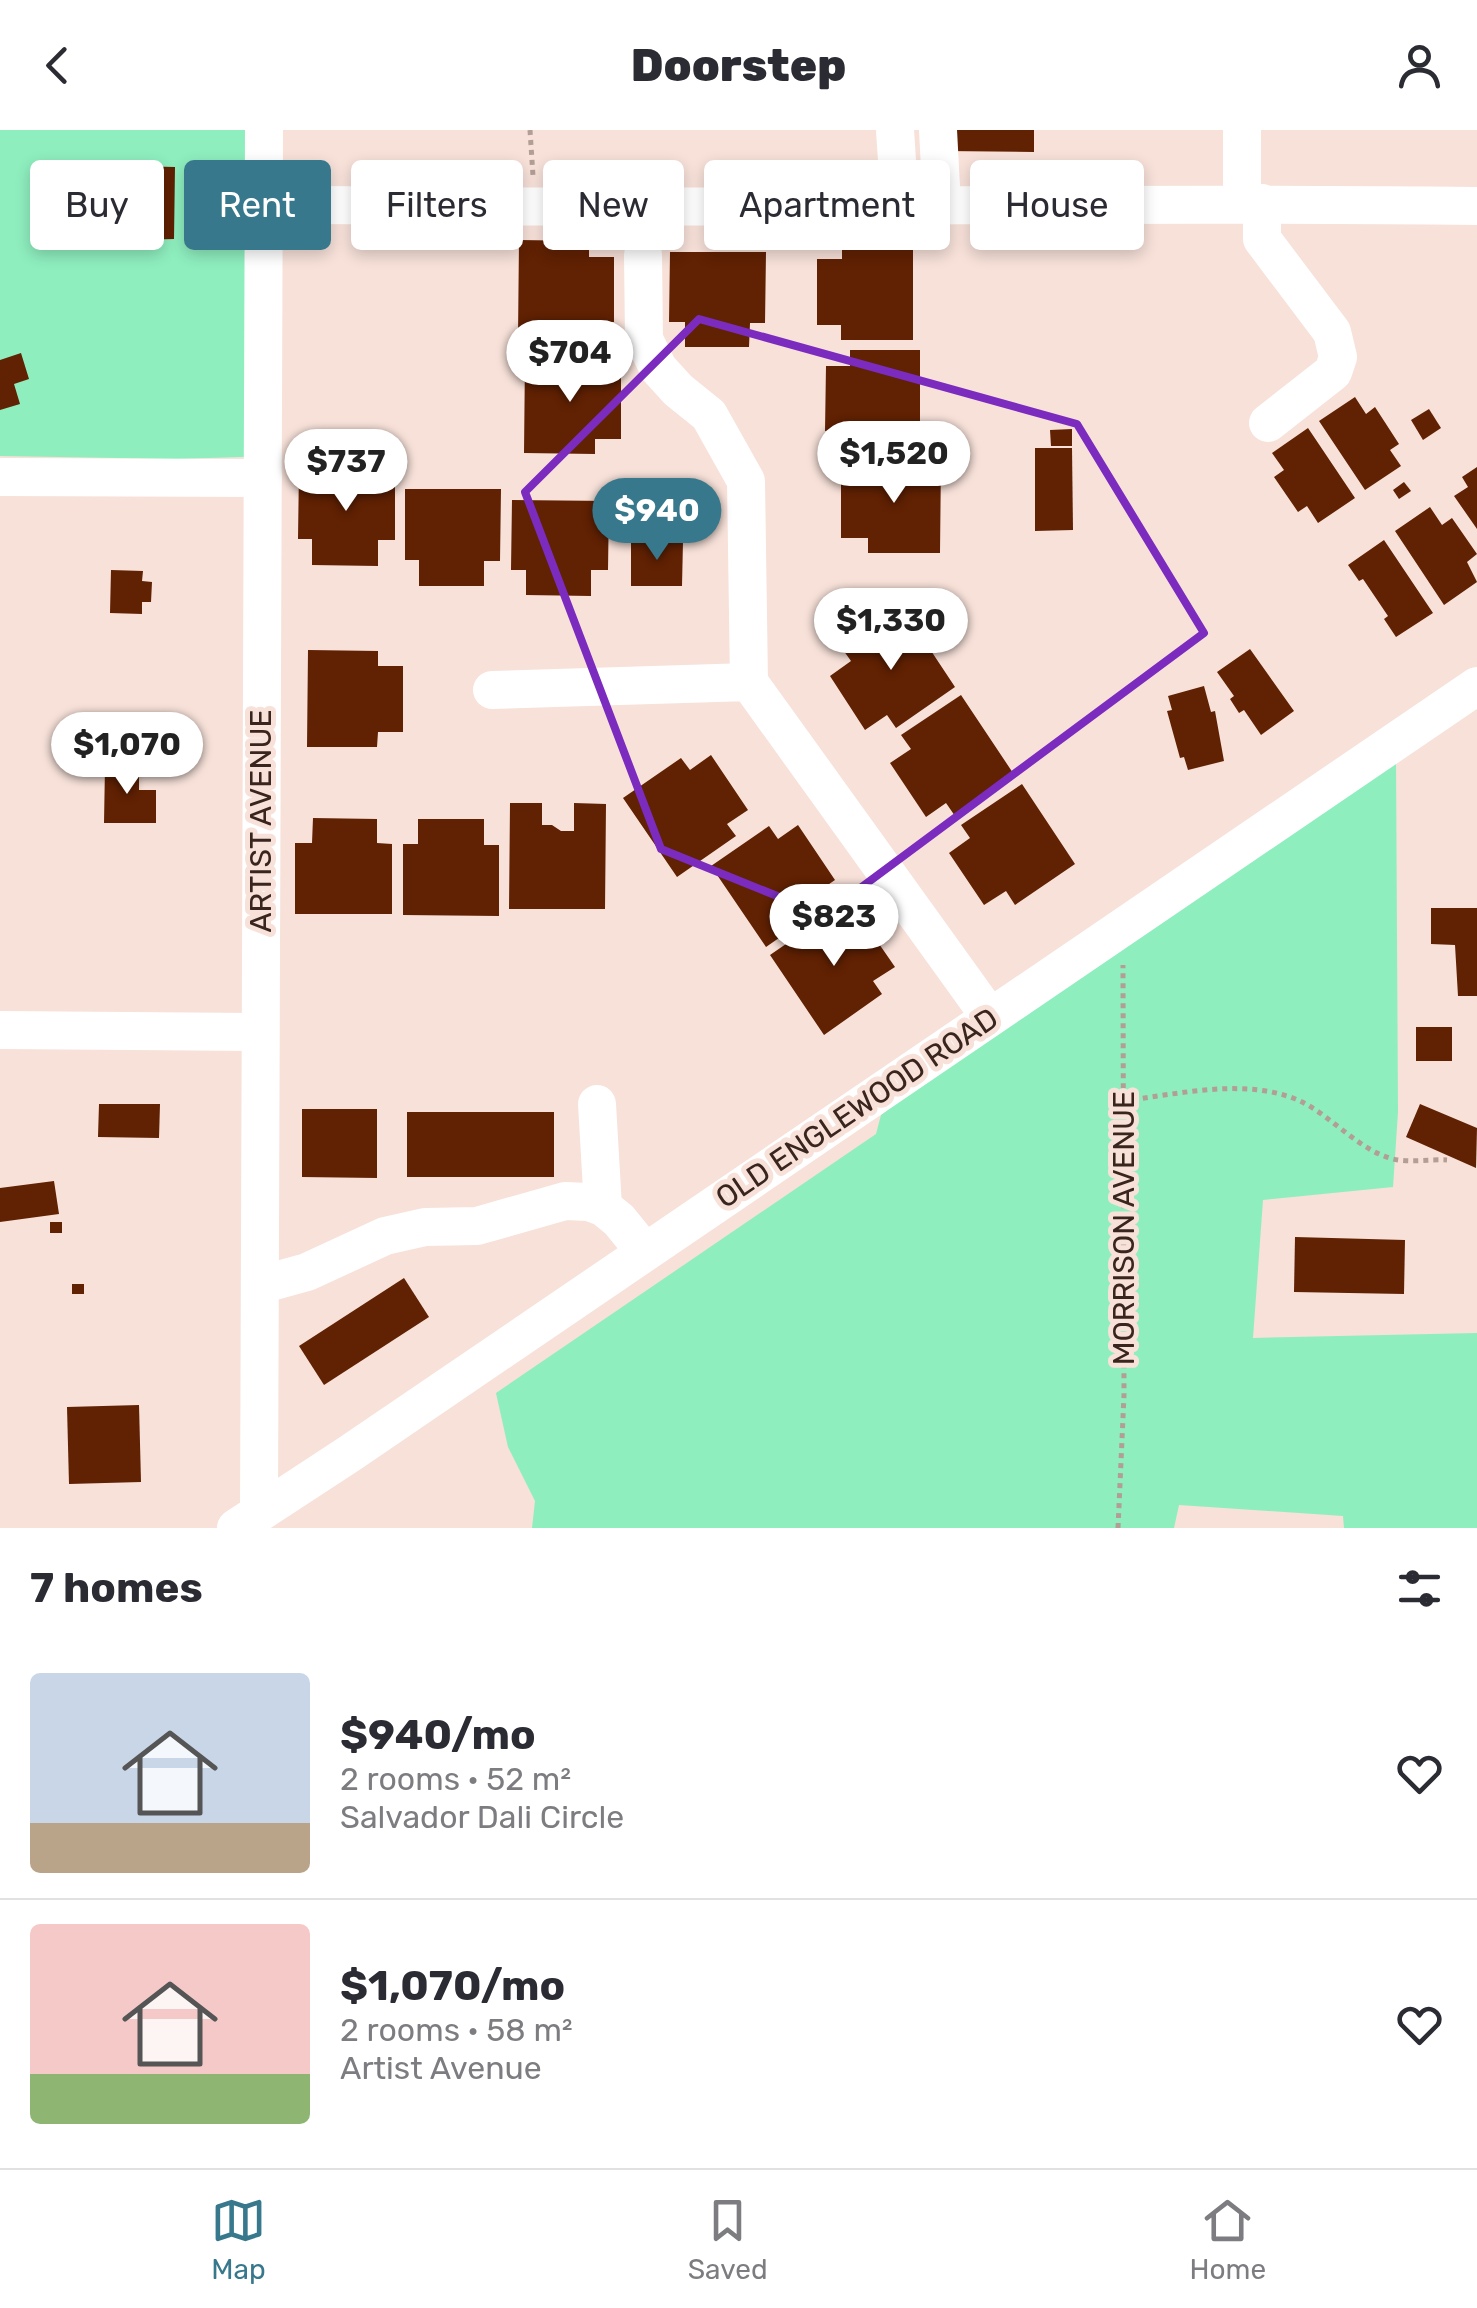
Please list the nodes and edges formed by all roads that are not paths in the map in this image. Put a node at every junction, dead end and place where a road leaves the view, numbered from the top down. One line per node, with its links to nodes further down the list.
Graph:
1 (264, 130): 5 (street, ARTIST AVENUE)
2 (894, 130): 6 (street)
3 (938, 130): 7 (street)
4 (1242, 130): 8 (street)
5 (264, 160)
6 (896, 160)
7 (940, 160)
8 (1252, 203): 10 (street); 11 (street); 15 (street)
9 (331, 205): 12 (street)
10 (950, 206)
11 (1477, 206)
12 (704, 208)
13 (263, 250): 17 (street, ARTIST AVENUE)
14 (644, 255): 18 (street)
15 (1268, 423)
16 (0, 477): 17 (street)
17 (264, 478): 23 (street, ARTIST AVENUE)
18 (749, 682): 20 (street); 21 (street)
19 (1477, 686): 21 (street, OLD ENGLEWOOD ROAD)
20 (492, 690)
21 (990, 1017): 26 (street, OLD ENGLEWOOD ROAD)
22 (0, 1030): 23 (street)
23 (260, 1032): 27 (street, ARTIST AVENUE)
24 (597, 1104): 25 (street)
25 (604, 1207): 26 (street); 27 (street)
26 (645, 1252): 28 (street, OLD ENGLEWOOD ROAD)
27 (260, 1285): 28 (street, ARTIST AVENUE)
28 (247, 1520)

